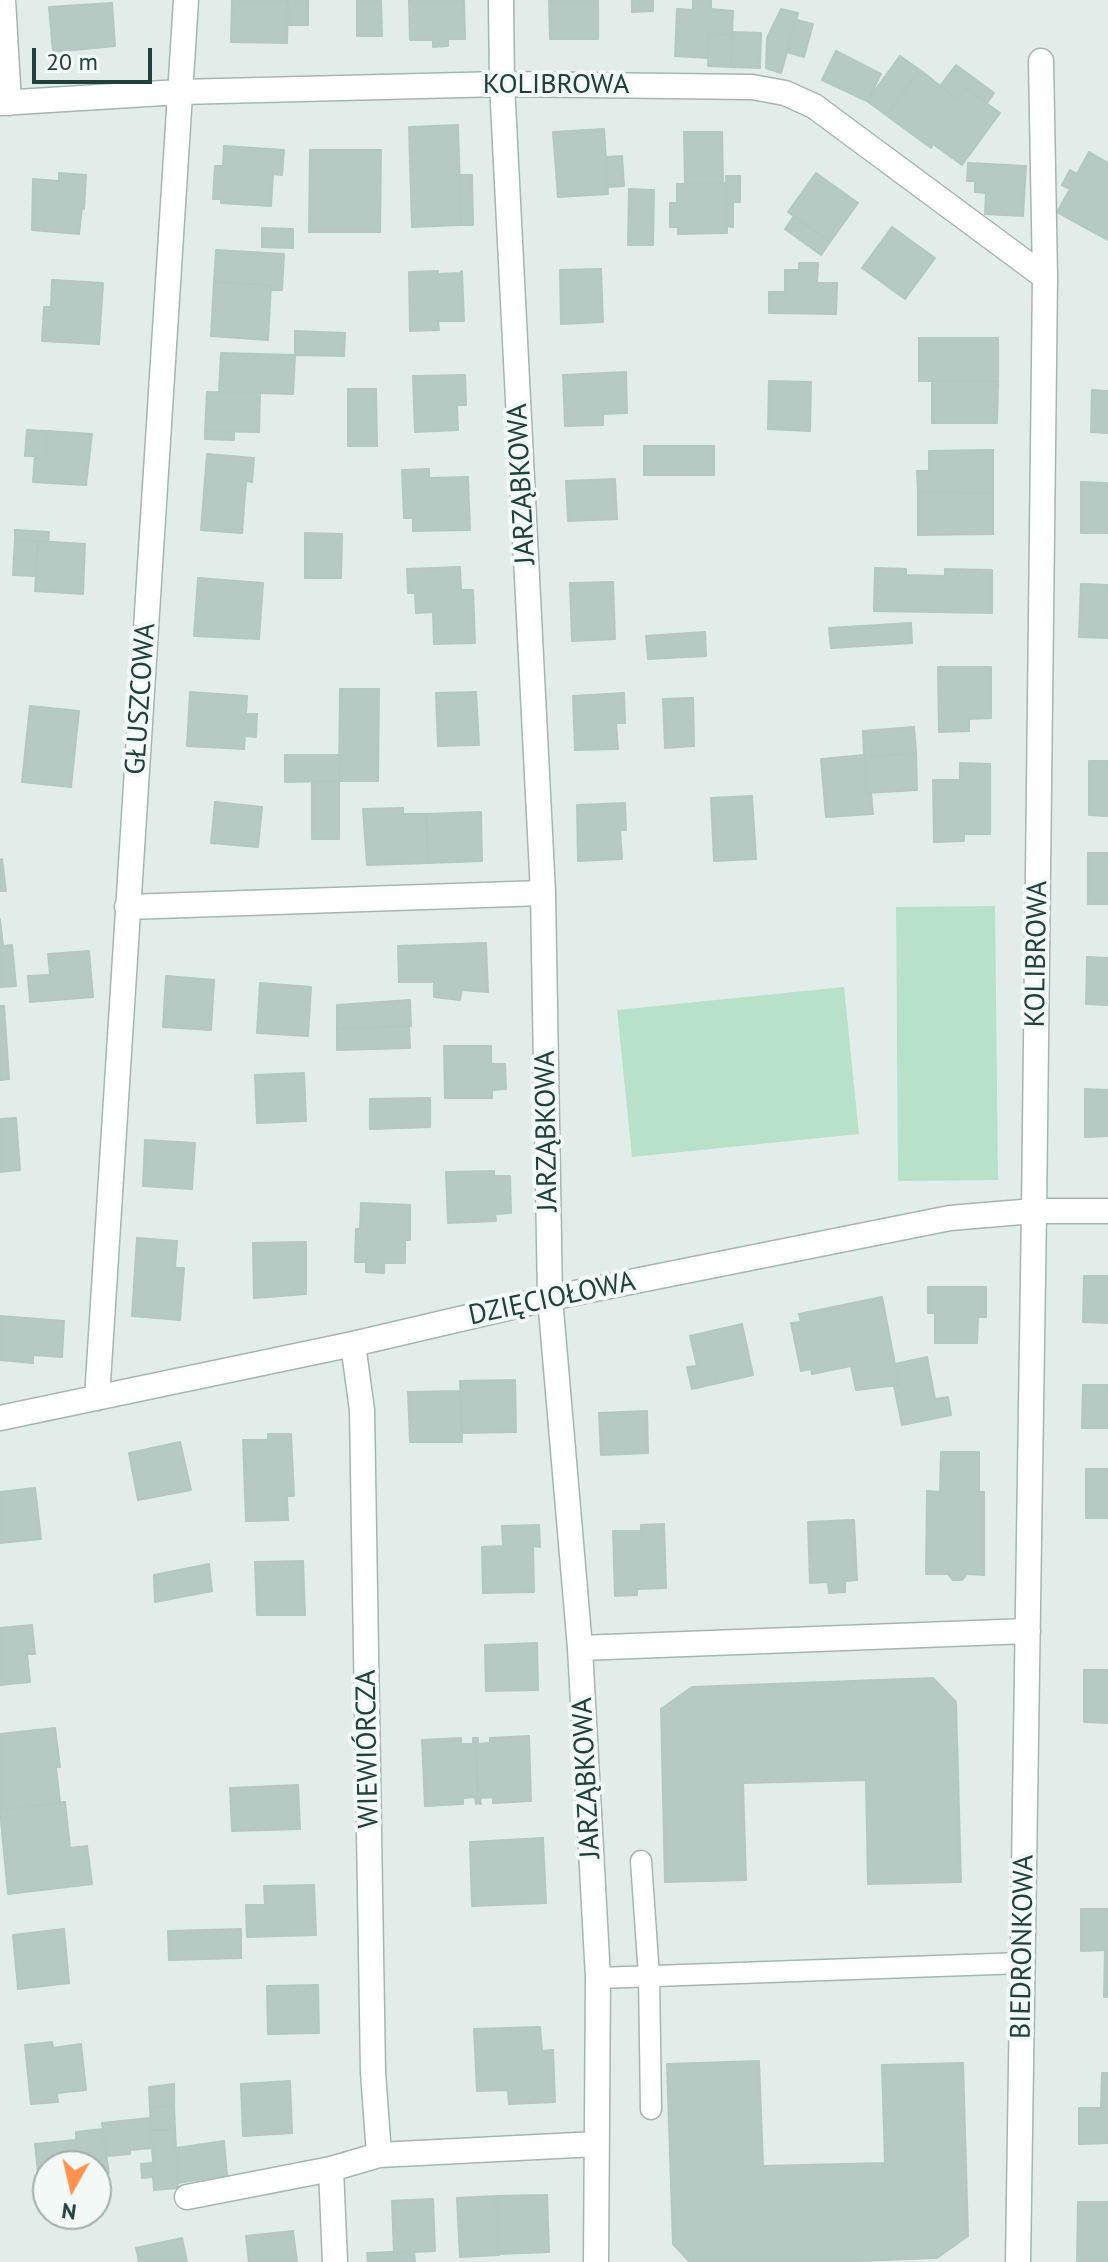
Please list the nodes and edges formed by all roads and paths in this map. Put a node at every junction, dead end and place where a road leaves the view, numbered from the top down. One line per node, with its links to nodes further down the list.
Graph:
1 (3, 0): 7 (street, KOLIBROWA)
2 (186, 0): 6 (street, GŁUSZCOWA)
3 (501, 0): 5 (street, JARZĄBKOWA)
4 (1041, 61): 8 (street, KOLIBROWA)
5 (502, 84): 6 (street, KOLIBROWA); 8 (street, KOLIBROWA); 9 (street, JARZĄBKOWA)
6 (180, 92): 7 (street, KOLIBROWA); 10 (street, GŁUSZCOWA)
7 (4, 103)
8 (1045, 277): 11 (street, KOLIBROWA)
9 (543, 893): 10 (street); 13 (street, JARZĄBKOWA)
10 (127, 907): 15 (street, GŁUSZCOWA)
11 (1034, 1211): 12 (street, DZIĘCIOŁOWA); 13 (street, DZIĘCIOŁOWA); 17 (street, KOLIBROWA)
12 (1108, 1211)
13 (550, 1298): 14 (street, DZIĘCIOŁOWA); 18 (street, JARZĄBKOWA)
14 (353, 1344): 15 (street, DZIĘCIOŁOWA); 25 (street, WIEWIÓRCZA)
15 (97, 1398): 16 (street, DZIĘCIOŁOWA)
16 (0, 1418)
17 (1028, 1631): 18 (street); 20 (street, BIEDRONKOWA)
18 (580, 1648): 22 (street, JARZĄBKOWA)
19 (641, 1861): 21 (lane)
20 (1023, 1963): 21 (lane); 30 (street, BIEDRONKOWA)
21 (649, 1976): 22 (lane); 23 (lane)
22 (598, 1978): 24 (street, JARZĄBKOWA)
23 (651, 2109)
24 (596, 2144): 25 (street); 29 (street, JARZĄBKOWA)
25 (379, 2155): 26 (street)
26 (331, 2169): 27 (street); 28 (street)
27 (187, 2197)
28 (335, 2262)
29 (596, 2262)
30 (1018, 2262)

